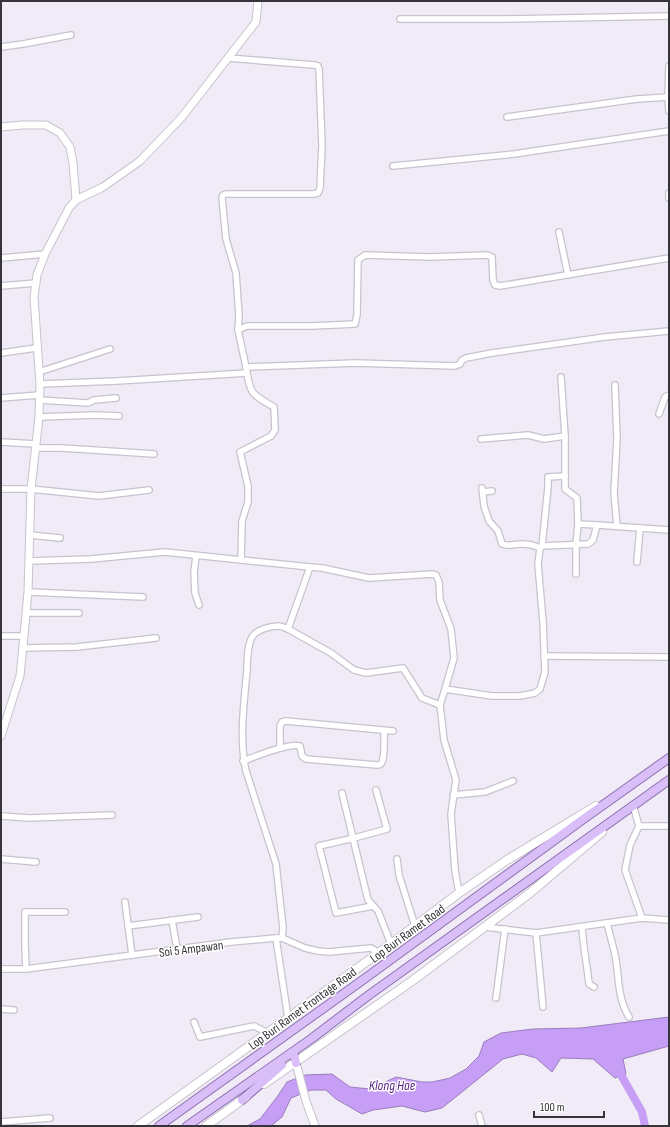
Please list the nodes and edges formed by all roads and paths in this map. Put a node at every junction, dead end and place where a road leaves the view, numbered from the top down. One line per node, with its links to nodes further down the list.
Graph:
1 (258, 1): 6 (street)
2 (669, 16): 3 (street)
3 (400, 19)
4 (71, 35): 5 (street)
5 (1, 47)
6 (228, 58): 16 (street); 24 (street)
7 (669, 66): 8 (street)
8 (668, 96): 9 (street); 10 (street)
9 (669, 111)
10 (508, 117)
11 (1, 128): 16 (street)
12 (669, 131): 13 (street)
13 (393, 166)
14 (669, 193): 15 (street)
15 (669, 197)
16 (76, 200): 18 (street)
17 (559, 232): 21 (street)
18 (45, 254): 19 (street); 22 (street)
19 (1, 258)
20 (669, 258): 21 (street)
21 (568, 275): 24 (street)
22 (36, 282): 23 (street); 26 (street)
23 (1, 286)
24 (238, 330): 29 (street)
25 (669, 331): 29 (street)
26 (36, 348): 28 (street); 30 (street)
27 (110, 349): 30 (street)
28 (1, 353)
29 (246, 370): 32 (street); 61 (street)
30 (39, 372): 32 (street)
31 (562, 377): 41 (street)
32 (40, 384): 35 (street)
33 (615, 384): 53 (street)
34 (669, 395): 38 (street)
35 (39, 397): 36 (street); 37 (street); 40 (street)
36 (1, 398)
37 (116, 398)
38 (659, 414)
39 (119, 416): 40 (street)
40 (39, 417): 44 (street)
41 (565, 436): 42 (street); 46 (street)
42 (481, 439)
43 (1, 442): 44 (street)
44 (36, 446): 45 (street); 48 (street)
45 (154, 454)
46 (565, 476): 51 (street); 59 (street)
47 (1, 489): 48 (street)
48 (31, 489): 49 (street); 56 (street)
49 (149, 490)
50 (492, 491): 59 (street)
51 (578, 524): 52 (street); 58 (street)
52 (597, 525): 53 (street); 58 (street)
53 (617, 526): 54 (street)
54 (640, 528): 55 (street); 63 (street)
55 (669, 530)
56 (30, 535): 57 (street); 62 (street)
57 (60, 538)
58 (576, 545): 59 (street); 65 (street)
59 (541, 547): 76 (street)
60 (196, 556): 61 (street); 62 (street); 68 (street)
61 (241, 560): 64 (street)
62 (29, 561): 66 (street)
63 (637, 562)
64 (310, 567): 71 (street); 78 (street)
65 (576, 574)
66 (28, 592): 67 (street); 69 (street)
67 (143, 597)
68 (199, 605)
69 (26, 613): 70 (street); 73 (street)
70 (78, 613)
71 (288, 629): 79 (street); 85 (street)
72 (1, 636): 73 (street)
73 (24, 636): 75 (street)
74 (156, 638): 75 (street)
75 (23, 648): 82 (street)
76 (544, 656): 77 (street); 78 (street)
77 (669, 657)
78 (445, 689): 79 (street)
79 (440, 705): 91 (street)
80 (384, 731): 81 (street); 83 (street); 83 (street)
81 (393, 731)
82 (1, 735)
83 (280, 748): 85 (street)
84 (669, 758): 88 (main road, Lop Buri Ramet Road)
85 (243, 760): 116 (street)
86 (669, 780): 92 (main road)
87 (513, 781): 91 (street)
88 (628, 787): 101 (main road, Lop Buri Ramet Frontage Road); 123 (main road, Lop Buri Ramet Road)
89 (376, 790): 97 (street)
90 (342, 793): 97 (street)
91 (453, 795): 101 (street)
92 (633, 805): 95 (street); 112 (main road); 125 (main road)
93 (112, 815): 94 (street)
94 (1, 816)
95 (639, 826): 96 (street); 106 (street)
96 (669, 826)
97 (354, 838): 103 (street); 103 (street)
98 (1, 859): 100 (street)
99 (397, 859): 111 (street)
100 (36, 862)
101 (459, 893): 111 (main road, Lop Buri Ramet Frontage Road)
102 (125, 902): 110 (street)
103 (373, 906): 117 (street)
104 (64, 912): 122 (street)
105 (198, 917): 107 (street)
106 (642, 918): 108 (street); 109 (street)
107 (172, 920): 110 (street); 118 (street)
108 (669, 920)
109 (607, 923): 113 (street); 130 (street)
110 (128, 926): 120 (street)
111 (415, 926): 117 (main road, Lop Buri Ramet Frontage Road)
112 (485, 927): 114 (street); 136 (main road)
113 (582, 927): 115 (street); 124 (street)
114 (505, 929): 115 (street); 126 (street)
115 (536, 933): 127 (street)
116 (279, 938): 118 (street, Soi 5 Ampawan); 119 (street, Soi 5 Ampawan); 131 (street)
117 (391, 944): 119 (main road, Lop Buri Ramet Frontage Road)
118 (177, 949): 120 (street, Soi 5 Ampawan)
119 (379, 953): 131 (main road, Lop Buri Ramet Frontage Road)
120 (132, 955): 122 (street, Soi 5 Ampawan)
121 (1, 969): 122 (street, Soi 5 Ampawan)
122 (26, 969)
123 (360, 982): 125 (main road); 138 (main road, Lop Buri Ramet Road)
124 (594, 987)
125 (369, 995): 134 (main road)
126 (496, 998)
127 (543, 1007)
128 (1, 1009): 129 (street)
129 (14, 1010)
130 (629, 1017)
131 (288, 1018): 133 (main road, Lop Buri Ramet Frontage Road)
132 (194, 1022): 133 (street)
133 (268, 1032): 142 (main road, Lop Buri Ramet Frontage Road)
134 (311, 1039): 135 (main road); 145 (main road)
135 (294, 1054): 136 (main road); 137 (main road)
136 (296, 1062): 137 (main road); 147 (street)
137 (242, 1100): 146 (main road)
138 (175, 1114): 143 (main road); 144 (main road, Lop Buri Ramet Road)
139 (478, 1115): 148 (street)
140 (50, 1118): 141 (street)
141 (1, 1122)
142 (138, 1126)
143 (155, 1126)
144 (159, 1126)
145 (187, 1126)
146 (206, 1126)
147 (315, 1126)
148 (482, 1126)

